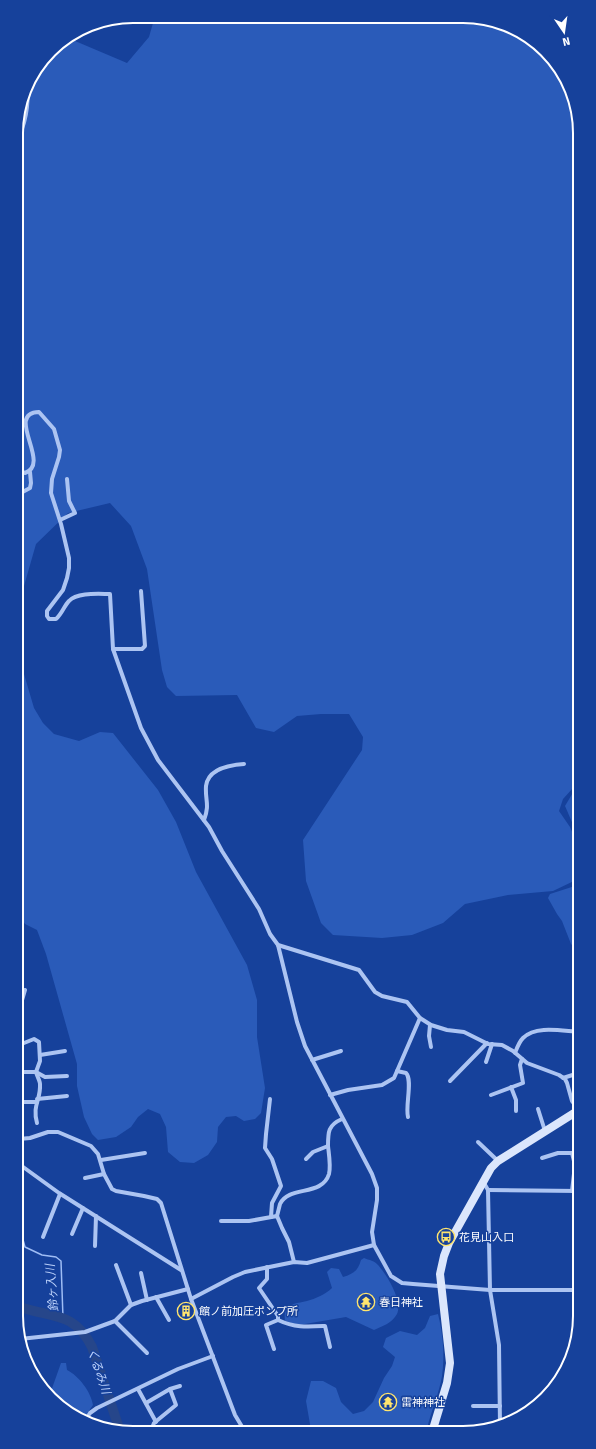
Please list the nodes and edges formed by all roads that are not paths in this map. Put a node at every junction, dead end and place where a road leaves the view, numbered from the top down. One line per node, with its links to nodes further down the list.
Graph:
1 (27, 105): 2 (street)
2 (23, 126)
3 (23, 472): 4 (street)
4 (30, 472): 6 (street); 7 (street)
5 (67, 479): 7 (street)
6 (23, 492)
7 (60, 520): 9 (street)
8 (141, 591): 9 (street)
9 (113, 649): 11 (street)
10 (244, 764): 11 (street)
11 (204, 820): 12 (street)
12 (278, 945): 15 (street); 26 (street)
13 (25, 990): 14 (street)
14 (23, 997)
15 (420, 1018): 16 (street); 28 (street)
16 (430, 1025): 19 (street); 20 (street)
17 (573, 1032): 23 (street)
18 (23, 1043): 24 (street)
19 (489, 1044): 23 (street); 27 (street); 34 (street)
20 (431, 1048)
21 (65, 1051): 24 (street)
22 (341, 1051): 26 (street)
23 (515, 1053): 25 (street)
24 (40, 1055): 30 (street)
25 (522, 1059): 33 (street); 35 (street)
26 (312, 1060): 36 (street)
27 (486, 1062)
28 (397, 1071): 36 (street); 46 (street)
29 (23, 1072): 30 (street)
30 (36, 1072): 32 (street); 40 (street)
31 (573, 1074): 33 (street)
32 (68, 1076)
33 (563, 1078): 42 (street)
34 (450, 1081)
35 (511, 1087): 37 (street); 44 (street)
36 (330, 1095): 47 (street)
37 (492, 1095)
38 (67, 1096): 40 (street)
39 (270, 1099): 70 (street)
40 (37, 1101): 41 (street); 48 (street)
41 (23, 1102)
42 (573, 1102)
43 (538, 1109): 49 (street)
44 (516, 1111)
45 (573, 1114): 49 (street)
46 (408, 1117)
47 (342, 1119): 52 (street); 74 (street)
48 (37, 1123)
49 (545, 1132): 58 (street)
50 (23, 1139): 57 (street)
51 (478, 1142): 58 (street)
52 (328, 1146): 55 (street); 69 (street)
53 (145, 1153): 57 (street)
54 (542, 1158): 56 (street)
55 (306, 1159)
56 (573, 1159)
57 (101, 1160): 60 (street)
58 (498, 1161): 63 (street)
59 (23, 1167): 66 (street)
60 (104, 1174): 61 (street); 79 (street)
61 (85, 1178)
62 (573, 1178): 65 (street)
63 (483, 1181): 64 (street); 81 (street)
64 (488, 1190): 65 (street); 83 (street)
65 (572, 1191)
66 (60, 1194): 67 (street); 73 (street)
67 (83, 1208): 68 (street); 72 (street)
68 (96, 1216): 75 (street); 79 (street)
69 (277, 1216): 70 (street); 76 (street)
70 (271, 1217): 71 (street)
71 (221, 1221)
72 (72, 1234)
73 (43, 1237)
74 (374, 1245): 76 (street); 81 (street)
75 (95, 1246)
76 (294, 1262): 78 (street)
77 (116, 1265): 88 (street)
78 (267, 1267): 86 (street); 91 (street)
79 (181, 1270): 82 (street)
80 (141, 1273): 87 (street)
81 (441, 1286): 83 (street); 108 (street)
82 (188, 1289): 85 (street); 86 (street)
83 (490, 1290): 84 (street); 102 (street)
84 (573, 1290)
85 (156, 1297): 87 (street); 90 (street)
86 (191, 1299): 96 (street)
87 (147, 1300): 88 (street)
88 (131, 1305): 89 (street)
89 (115, 1320): 92 (street); 95 (street)
90 (169, 1320)
91 (278, 1320): 93 (street); 94 (street)
92 (26, 1338)
93 (330, 1347)
94 (274, 1349)
95 (148, 1353)
96 (213, 1356): 98 (street); 107 (street)
97 (180, 1386): 99 (street)
98 (138, 1389): 100 (street); 103 (street)
99 (170, 1389): 100 (street); 105 (street)
100 (146, 1402): 105 (street)
101 (473, 1406): 102 (street)
102 (500, 1406): 104 (street)
103 (88, 1417)
104 (500, 1419)
105 (156, 1422): 106 (street)
106 (154, 1426)
107 (242, 1426)
108 (434, 1426)

